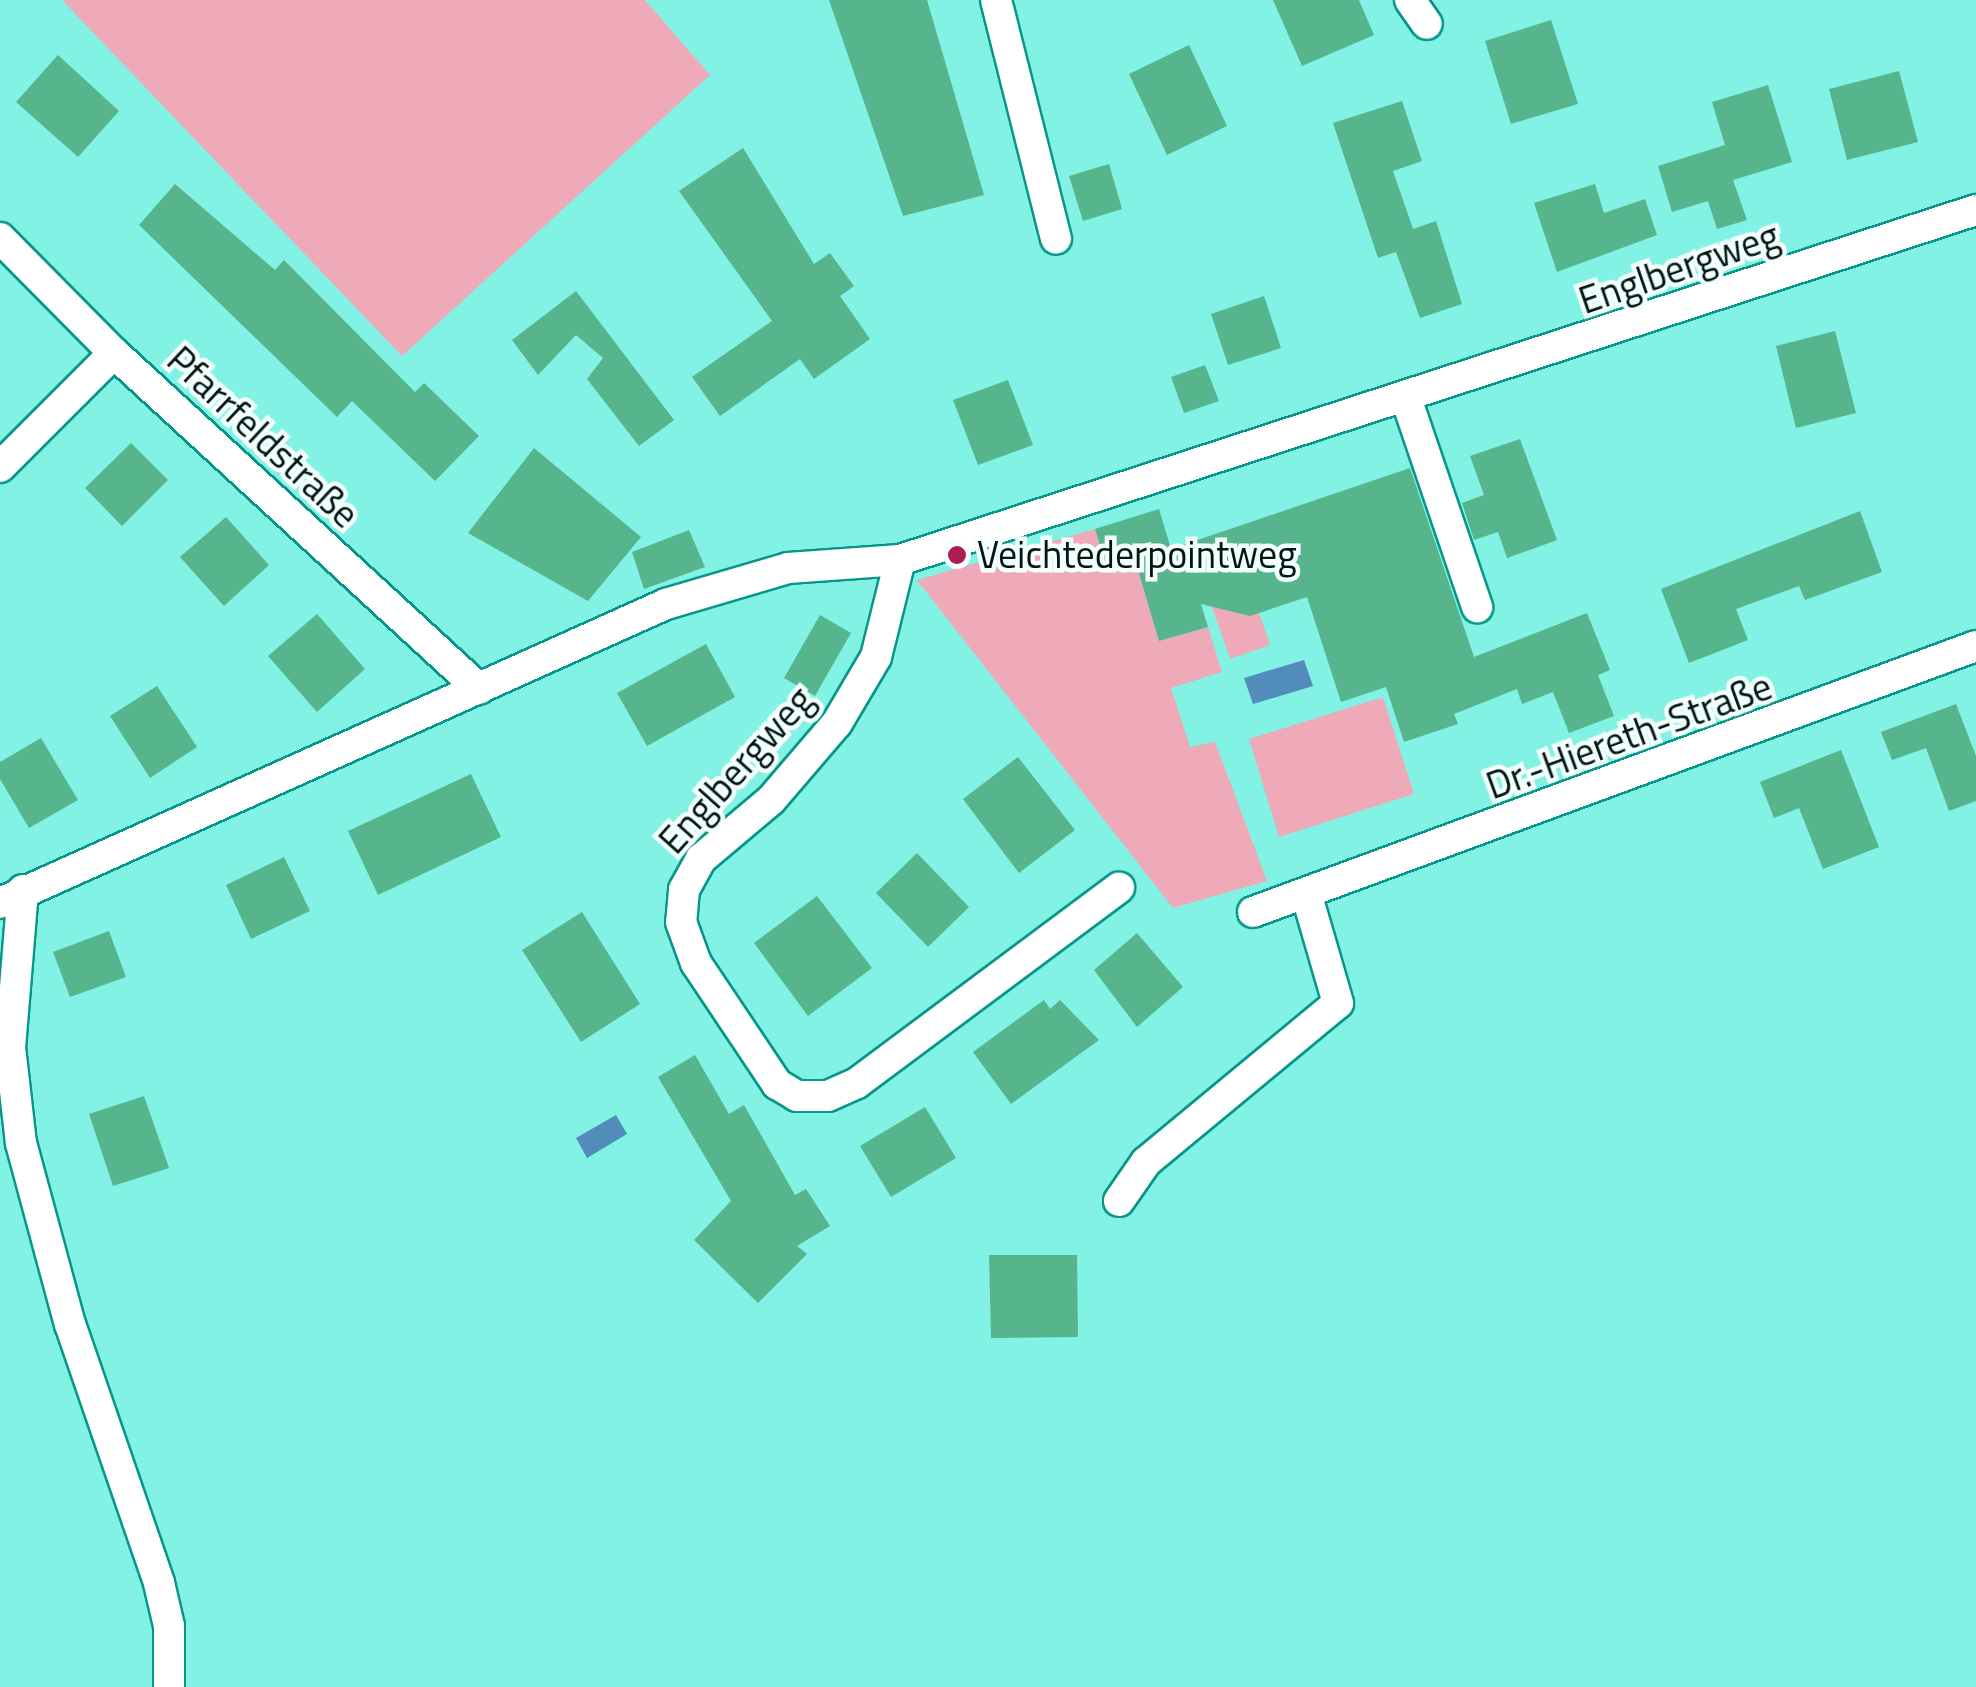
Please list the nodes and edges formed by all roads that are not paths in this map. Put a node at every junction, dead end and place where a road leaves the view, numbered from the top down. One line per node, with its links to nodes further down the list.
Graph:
1 (996, 0): 4 (street)
2 (1976, 210): 6 (street, Englbergweg)
3 (0, 238): 5 (street, Pfarrfeldstraße)
4 (1056, 239)
5 (114, 354): 7 (street); 11 (street, Pfarrfeldstraße)
6 (1407, 401): 8 (street, Englbergweg); 9 (street)
7 (0, 468)
8 (900, 560): 11 (street, Englbergweg); 12 (street, Englbergweg)
9 (1477, 607)
10 (1976, 646): 14 (street, Dr.-Hiereth-Straße)
11 (478, 689): 13 (street, Englbergweg)
12 (1119, 888)
13 (11, 896): 17 (street)
14 (1307, 896): 15 (street, Dr.-Hiereth-Straße); 16 (street)
15 (1253, 912)
16 (1120, 1200)
17 (168, 1687)

